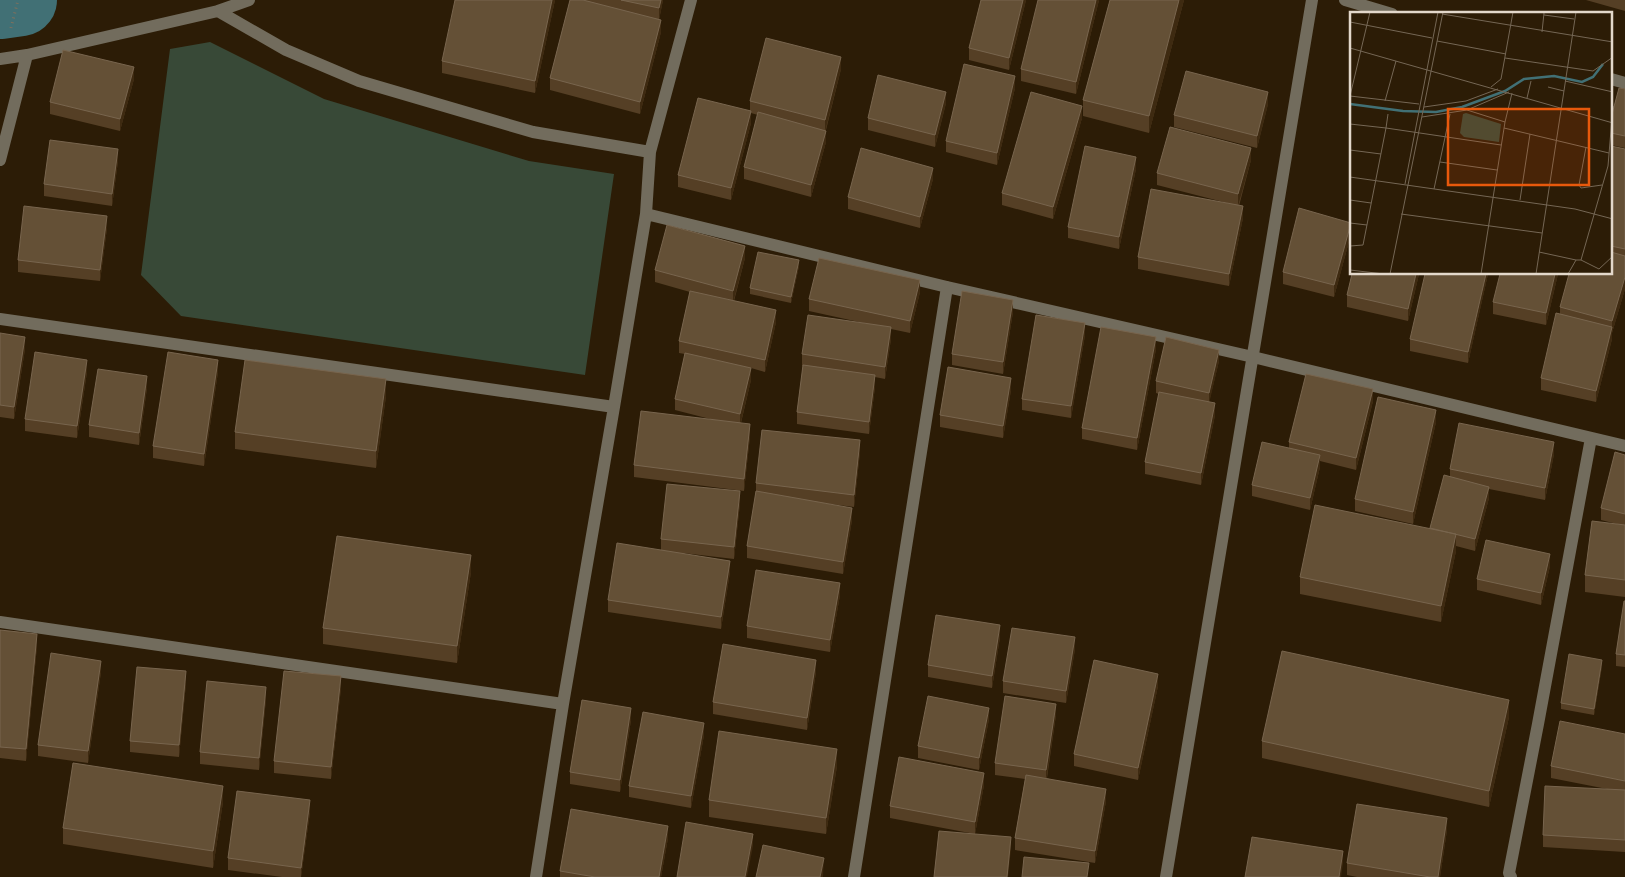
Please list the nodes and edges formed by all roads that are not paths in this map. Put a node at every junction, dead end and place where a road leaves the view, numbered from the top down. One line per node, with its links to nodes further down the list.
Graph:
1 (249, 0): 5 (street)
2 (691, 0): 11 (street)
3 (1312, 0): 16 (street)
4 (1346, 0): 6 (street)
5 (218, 11): 7 (street); 11 (street)
6 (1385, 12)
7 (27, 55): 8 (street); 12 (street)
8 (0, 59)
9 (1612, 79): 10 (street)
10 (1625, 83)
11 (650, 152): 13 (street)
12 (0, 160)
13 (646, 214): 14 (street); 17 (street)
14 (947, 287): 16 (street); 23 (street)
15 (0, 319): 17 (street)
16 (1253, 357): 18 (street); 24 (street)
17 (614, 407): 21 (street)
18 (1591, 438): 19 (street); 25 (street)
19 (1625, 446)
20 (0, 622): 21 (street)
21 (563, 704): 22 (street)
22 (536, 877)
23 (854, 877)
24 (1166, 877)
25 (1511, 877)

